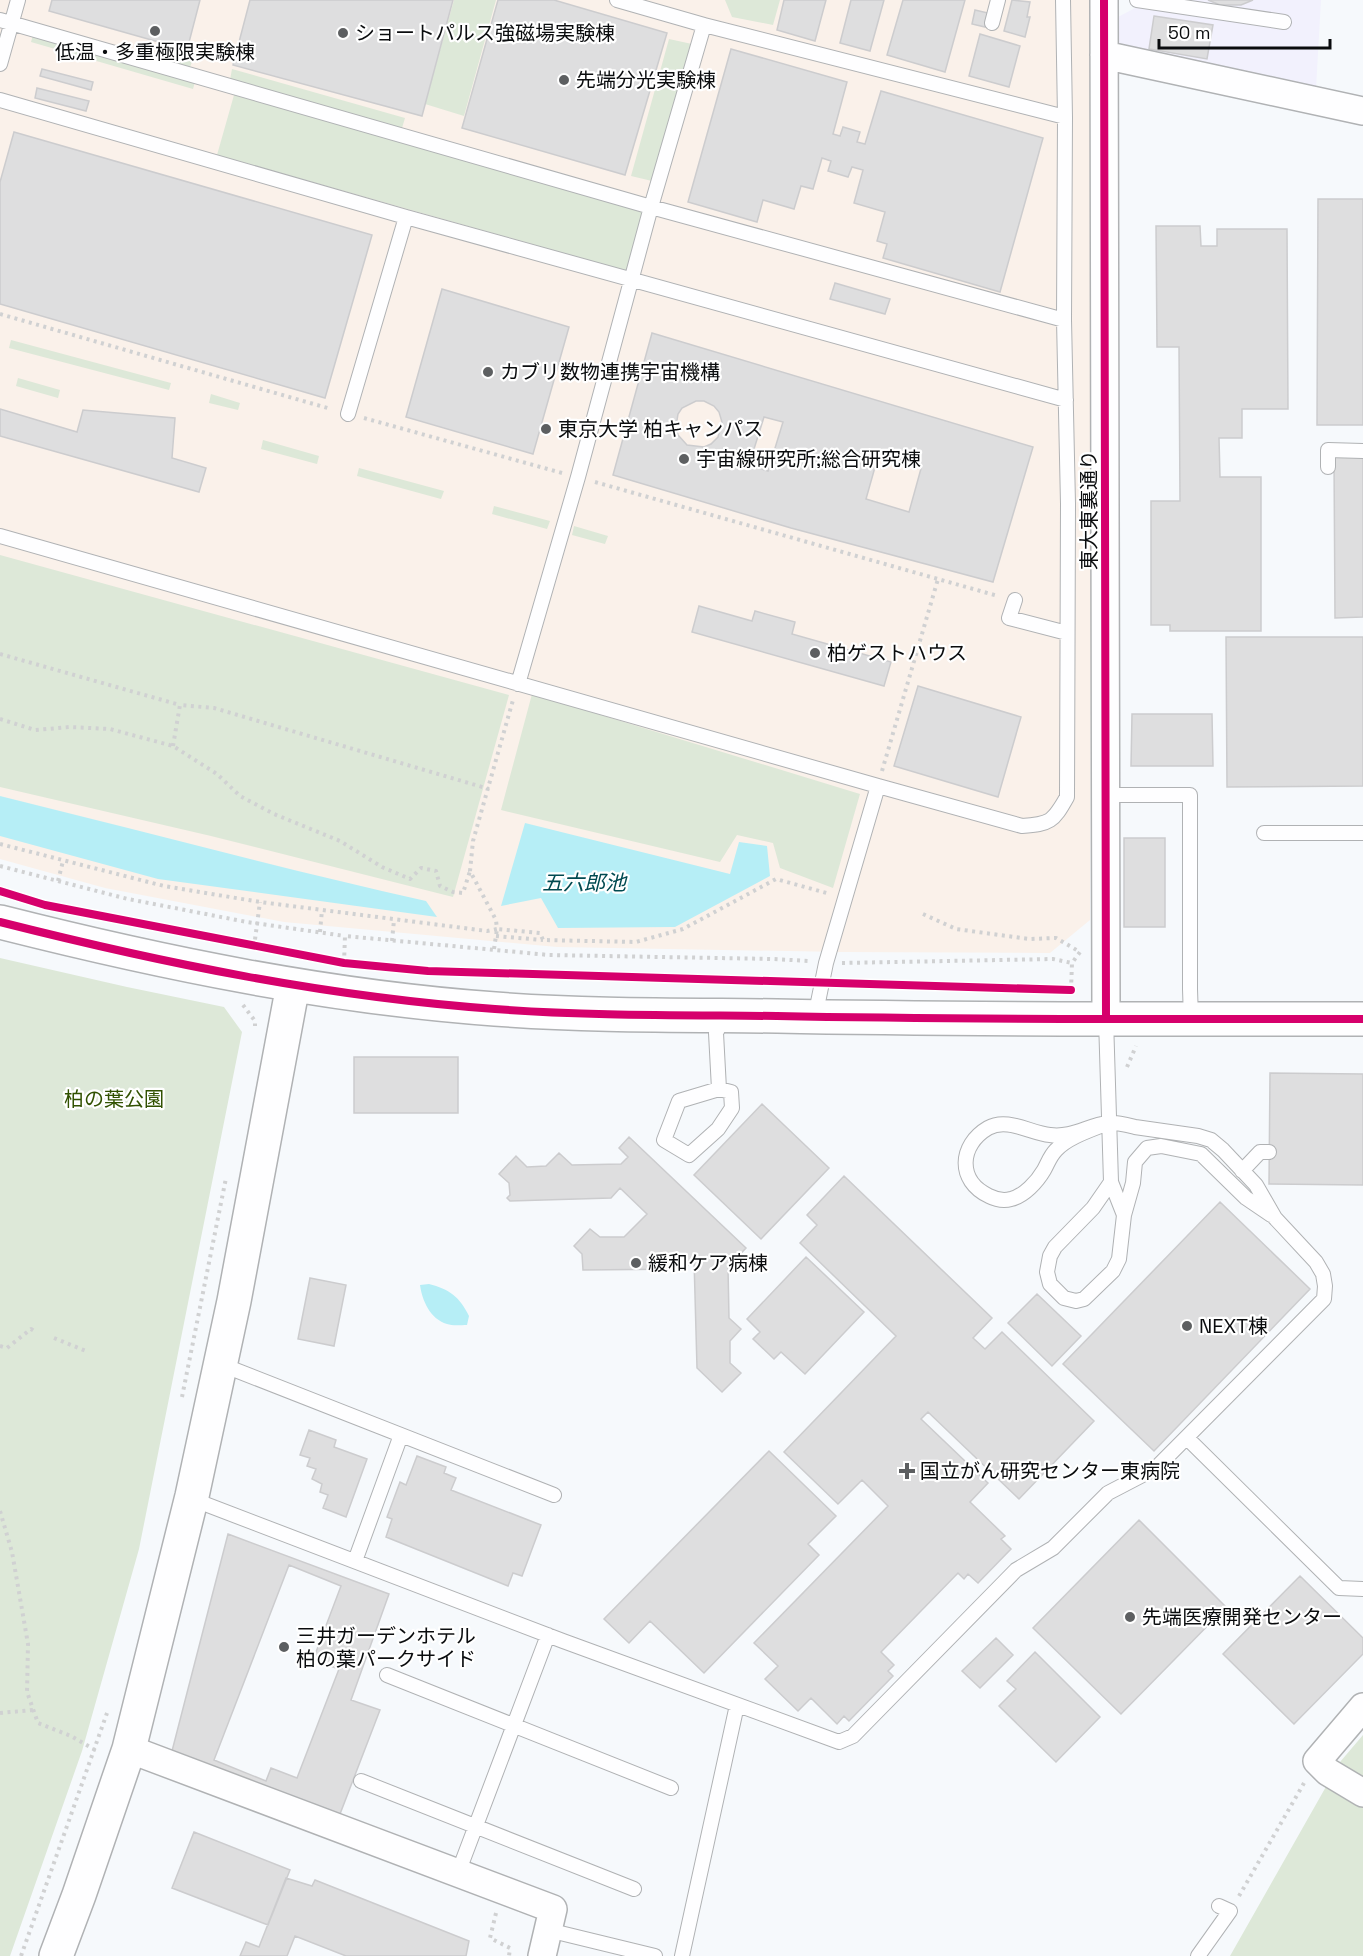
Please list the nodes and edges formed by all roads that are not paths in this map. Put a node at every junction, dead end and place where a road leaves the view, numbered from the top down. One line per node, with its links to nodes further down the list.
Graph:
1 (18, 0): 8 (lane)
2 (617, 0): 11 (lane)
3 (998, 0): 10 (lane)
4 (1063, 0): 16 (lane)
5 (1104, 0): 12 (street, 東大東裏通り)
6 (1137, 0): 7 (lane)
7 (1152, 1): 9 (lane)
8 (6, 22): 13 (lane); 17 (lane)
9 (1284, 22)
10 (992, 23)
11 (704, 25): 16 (lane); 17 (lane)
12 (1104, 55): 15 (street); 30 (street, 東大東裏通り)
13 (0, 64)
14 (0, 100): 18 (lane)
15 (1363, 111)
16 (1065, 117): 20 (lane)
17 (651, 207): 19 (lane); 20 (lane)
18 (406, 217): 19 (lane); 22 (lane)
19 (633, 278): 21 (lane); 28 (lane)
20 (1064, 320): 21 (lane)
21 (1066, 400): 27 (lane)
22 (348, 414)
23 (1363, 451): 24 (lane)
24 (1328, 467)
25 (0, 536): 28 (lane)
26 (1015, 600): 27 (lane)
27 (1067, 633): 29 (lane)
28 (518, 684): 29 (lane)
29 (878, 786): 36 (lane)
30 (1106, 795): 37 (lane); 39 (street, 東大東裏通り)
31 (1264, 833): 32 (lane)
32 (1363, 833)
33 (0, 922): 34 (street)
34 (293, 985): 35 (street); 47 (street)
35 (724, 1016): 36 (street); 40 (lane)
36 (815, 1017): 39 (street)
37 (1191, 1019): 38 (street); 39 (street)
38 (1363, 1019)
39 (1106, 1020): 41 (lane)
40 (719, 1089): 40 (lane)
41 (1108, 1123): 41 (lane); 43 (lane); 44 (lane)
42 (1269, 1152): 43 (lane)
43 (1242, 1171): 46 (lane)
44 (1111, 1182): 45 (lane); 45 (lane)
45 (1124, 1215): 46 (lane)
46 (1275, 1218): 49 (lane)
47 (220, 1364): 48 (lane); 51 (street)
48 (401, 1435): 50 (lane); 52 (lane)
49 (1187, 1438): 53 (lane); 56 (lane)
50 (554, 1496)
51 (192, 1499): 52 (lane); 59 (street)
52 (355, 1561): 54 (lane)
53 (1363, 1589)
54 (548, 1635): 56 (lane); 58 (lane)
55 (387, 1675): 58 (lane)
56 (737, 1705): 70 (lane)
57 (1363, 1707): 62 (street)
58 (514, 1725): 61 (lane); 63 (lane)
59 (129, 1749): 64 (street); 68 (street)
60 (361, 1781): 63 (lane)
61 (671, 1788)
62 (1363, 1793)
63 (476, 1826): 64 (lane); 65 (lane)
64 (458, 1873): 67 (street)
65 (634, 1889)
66 (1225, 1908): 71 (lane)
67 (545, 1943): 69 (lane)
68 (56, 1956)
69 (655, 1956)
70 (682, 1956)
71 (1198, 1956)

